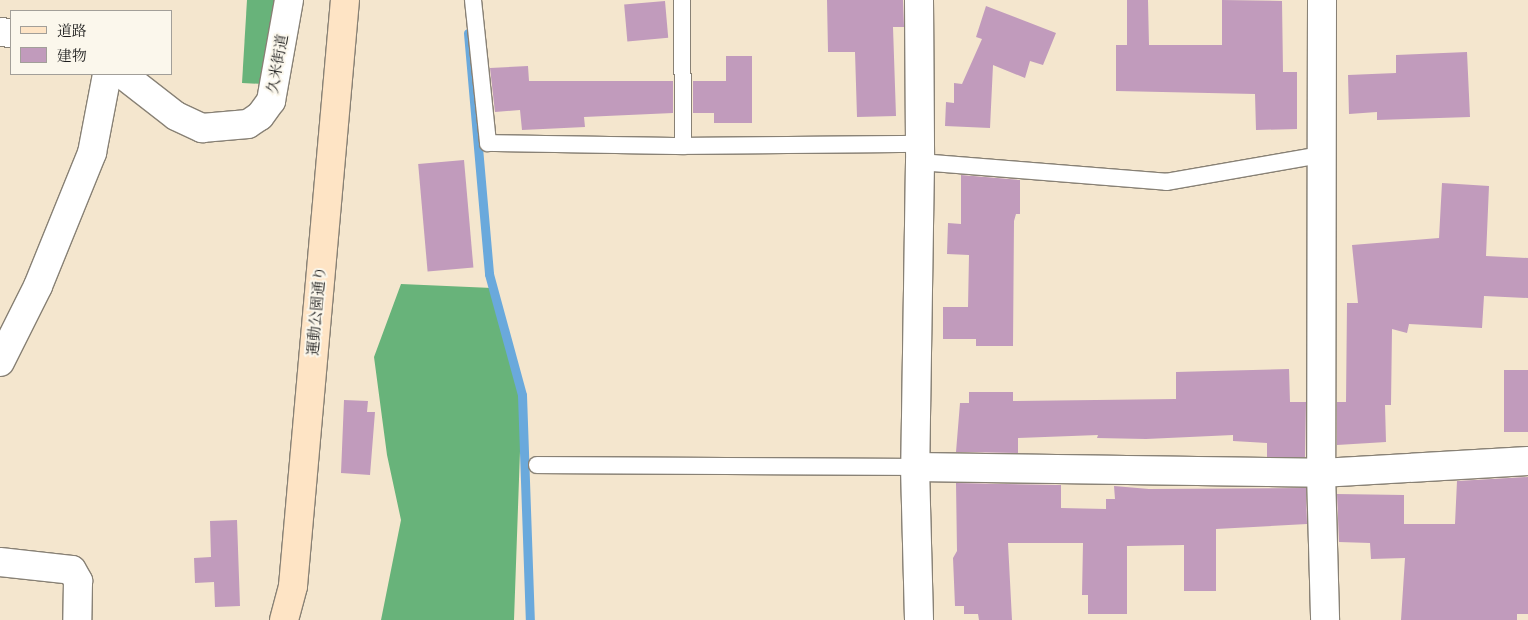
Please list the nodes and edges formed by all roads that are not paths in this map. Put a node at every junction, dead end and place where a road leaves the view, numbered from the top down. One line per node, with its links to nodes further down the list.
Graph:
1 (289, 0): 8 (street, 久米街道)
2 (345, 0): 19 (street, 運動公園通り)
3 (473, 0): 9 (lane)
4 (682, 0): 9 (lane)
5 (919, 0): 10 (street)
6 (1322, 0): 11 (street)
7 (107, 75): 12 (street)
8 (123, 75)
9 (683, 146): 10 (lane)
10 (920, 153): 11 (lane); 15 (street)
11 (1320, 155): 16 (street)
12 (0, 362)
13 (1528, 461): 16 (street)
14 (537, 465): 15 (lane)
15 (915, 467): 16 (street); 20 (street)
16 (1321, 473): 21 (street)
17 (0, 562): 18 (street)
18 (77, 620)
19 (284, 620)
20 (919, 620)
21 (1324, 620)

